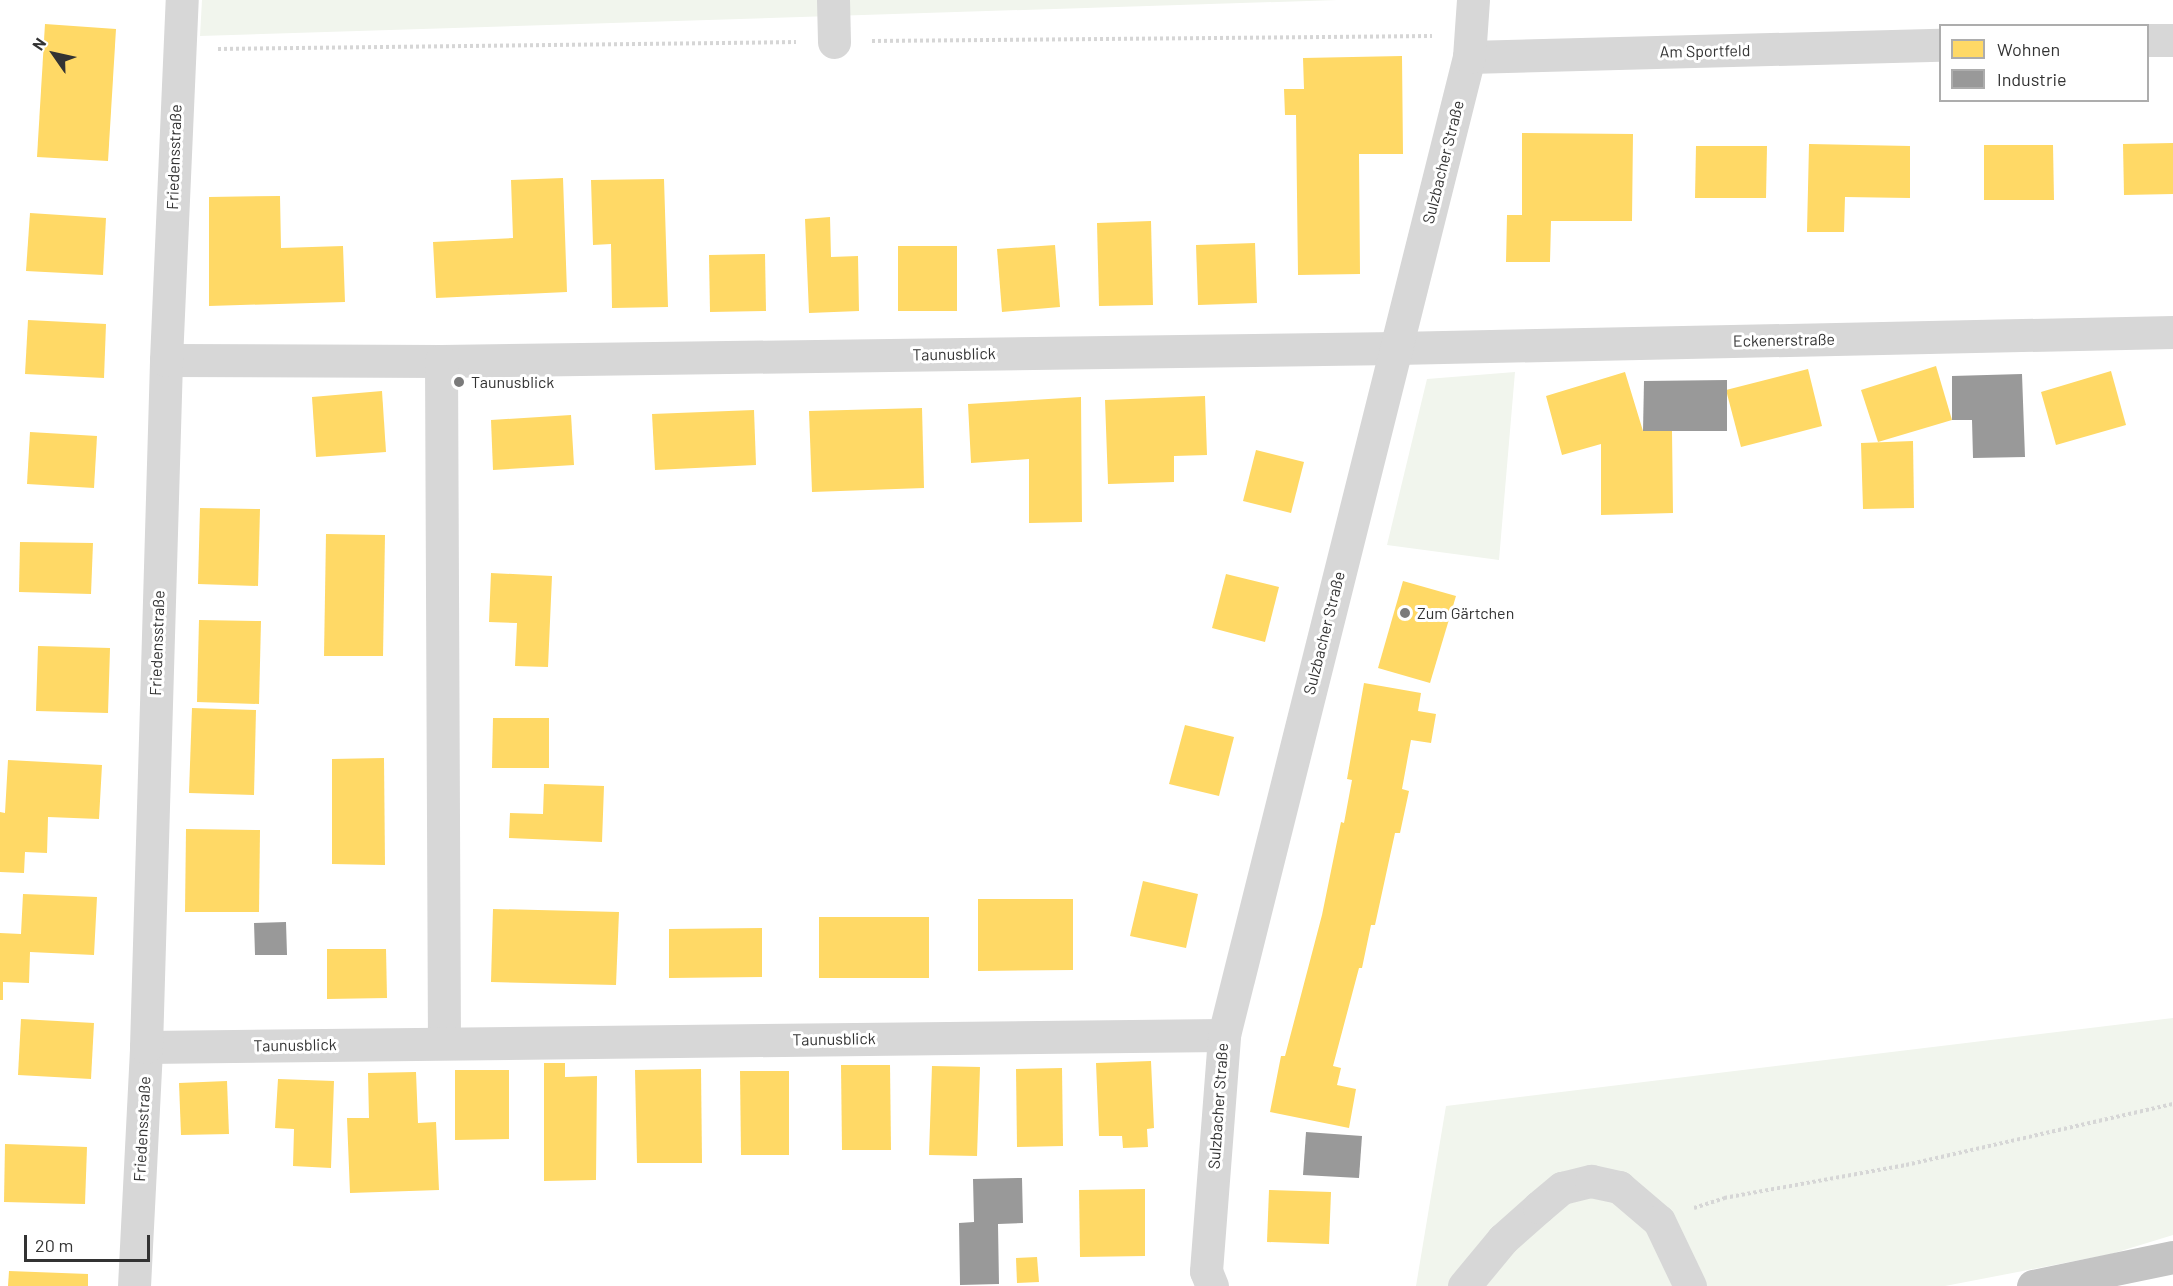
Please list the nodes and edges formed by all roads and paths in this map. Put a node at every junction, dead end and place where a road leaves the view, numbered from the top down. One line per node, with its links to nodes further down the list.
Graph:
1 (182, 0): 11 (street, Friedensstraße)
2 (832, 0): 6 (street)
3 (1473, 0): 8 (street, Sulzbacher Straße)
4 (2149, 40): 5 (street)
5 (2173, 40)
6 (834, 42)
7 (1939, 45): 8 (street, Am Sportfeld)
8 (1469, 57): 10 (street, Sulzbacher Straße)
9 (2173, 332): 10 (street, Eckenerstraße)
10 (1396, 348): 12 (street, Taunusblick); 13 (street, Sulzbacher Straße)
11 (166, 360): 12 (street, Taunusblick); 15 (street, Friedensstraße)
12 (441, 361): 14 (street)
13 (1224, 1035): 14 (street, Taunusblick); 19 (street, Sulzbacher Straße)
14 (444, 1043): 15 (street, Taunusblick)
15 (146, 1047): 20 (street, Friedensstraße)
16 (2173, 1104): 17 (path)
17 (1659, 1221): 21 (street); 22 (street)
18 (2173, 1257): 23 (highway)
19 (1209, 1279)
20 (134, 1286)
21 (1464, 1286)
22 (1690, 1286)
23 (2033, 1286)

